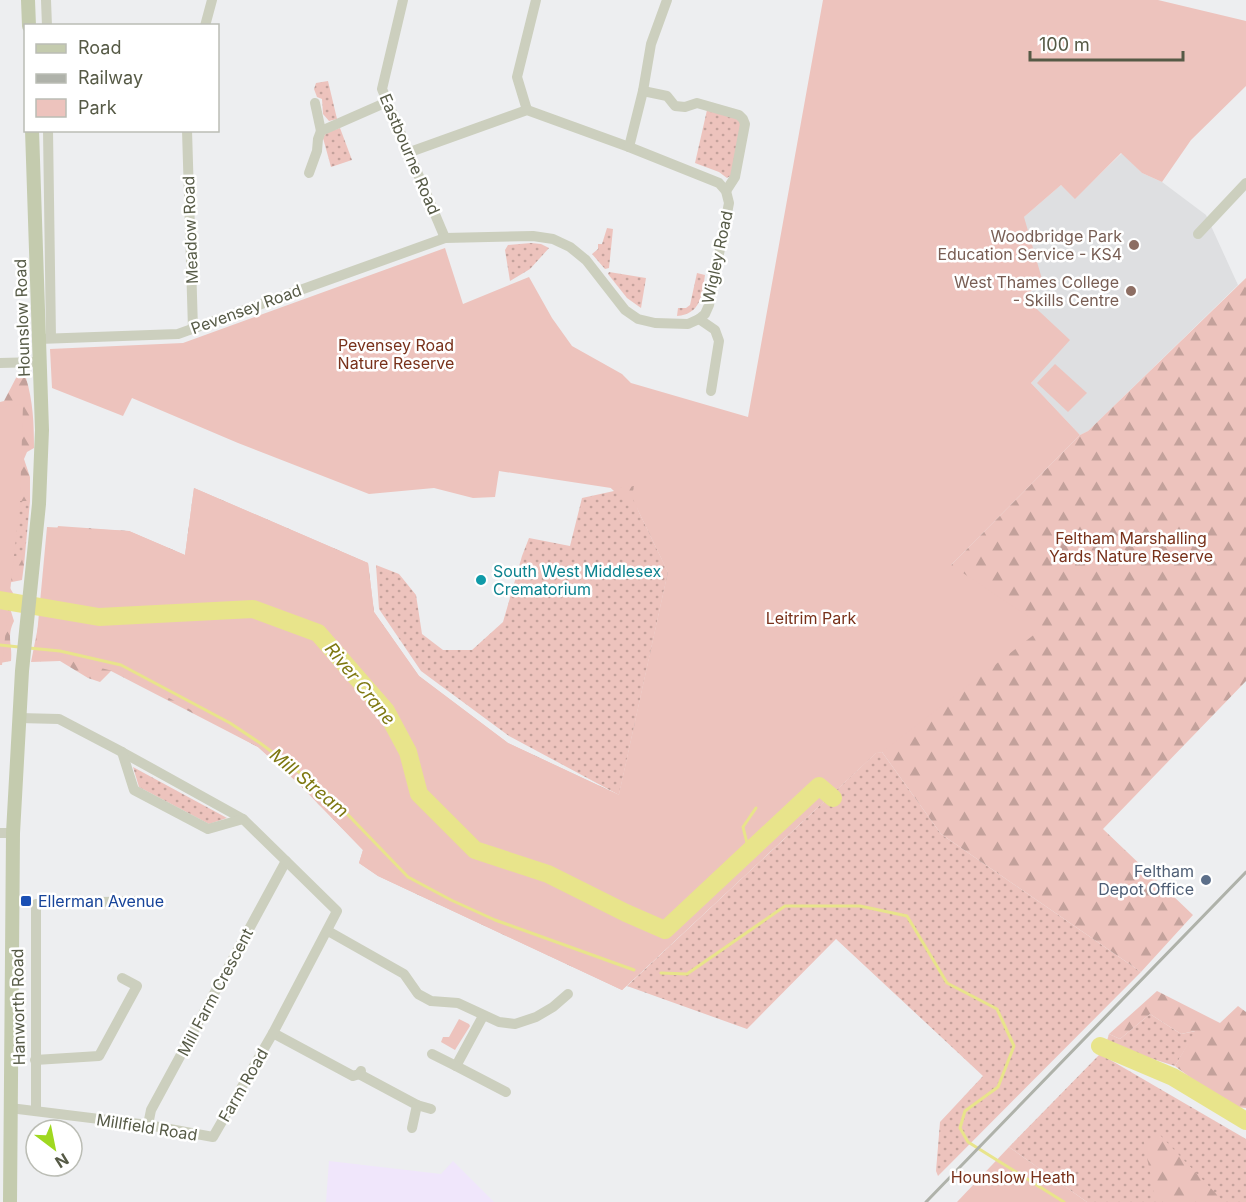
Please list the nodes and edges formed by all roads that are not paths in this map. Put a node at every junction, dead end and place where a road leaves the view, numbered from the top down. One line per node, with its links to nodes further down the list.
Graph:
1 (28, 0): 7 (main road)
2 (46, 0): 8 (street)
3 (212, 0): 9 (street)
4 (403, 0): 11 (street, Eastbourne Road)
5 (536, 0): 13 (street)
6 (667, 0): 10 (street)
7 (29, 24)
8 (47, 24)
9 (206, 24)
10 (643, 91): 18 (street); 22 (street, Wigley Road)
11 (387, 102): 14 (street); 19 (street, Eastbourne Road)
12 (315, 103): 14 (street)
13 (527, 111): 18 (street, Wigley Road); 19 (street)
14 (321, 131): 20 (street)
15 (32, 132): 27 (main road, Hounslow Road)
16 (48, 132): 27 (street)
17 (186, 132): 26 (street, Meadow Road)
18 (629, 147): 22 (street, Wigley Road)
19 (410, 152): 24 (street, Eastbourne Road)
20 (309, 173)
21 (1246, 183): 23 (street)
22 (726, 191): 25 (street, Wigley Road)
23 (1198, 234)
24 (445, 238): 25 (street, Wigley Road); 26 (street, Pevensey Road)
25 (699, 319): 30 (street, Wigley Road)
26 (193, 329): 27 (street, Pevensey Road)
27 (45, 339): 28 (main road, Hounslow Road)
28 (39, 362): 29 (street); 31 (main road, Hounslow Road)
29 (0, 363)
30 (711, 391)
31 (39, 504): 32 (main road, Hanworth Road)
32 (19, 718): 33 (street); 35 (main road, Hanworth Road)
33 (122, 752): 34 (street); 34 (street)
34 (243, 819): 36 (street)
35 (6, 833): 48 (main road, Hanworth Road)
36 (286, 861): 38 (street, Farm Road); 51 (street, Mill Farm Crescent)
37 (135, 901): 44 (street, Hanworth Road)
38 (328, 931): 41 (street); 42 (street, Farm Road)
39 (122, 978): 44 (street)
40 (568, 994): 41 (street)
41 (483, 1016): 45 (street)
42 (273, 1033): 47 (street, Farm Road); 53 (street, Farm Road)
43 (432, 1054): 45 (street)
44 (36, 1060): 50 (street, Hanworth Road)
45 (456, 1066): 46 (street)
46 (506, 1092)
47 (417, 1104): 49 (street, Farm Road); 52 (street)
48 (10, 1108): 50 (street, Millfield Road); 54 (main road, Hanworth Road)
49 (431, 1109)
50 (36, 1111): 51 (street, Millfield Road)
51 (148, 1125): 53 (street, Millfield Road)
52 (412, 1128)
53 (213, 1137)
54 (5, 1178): 55 (main road, Hanworth Road)
55 (7, 1195)

